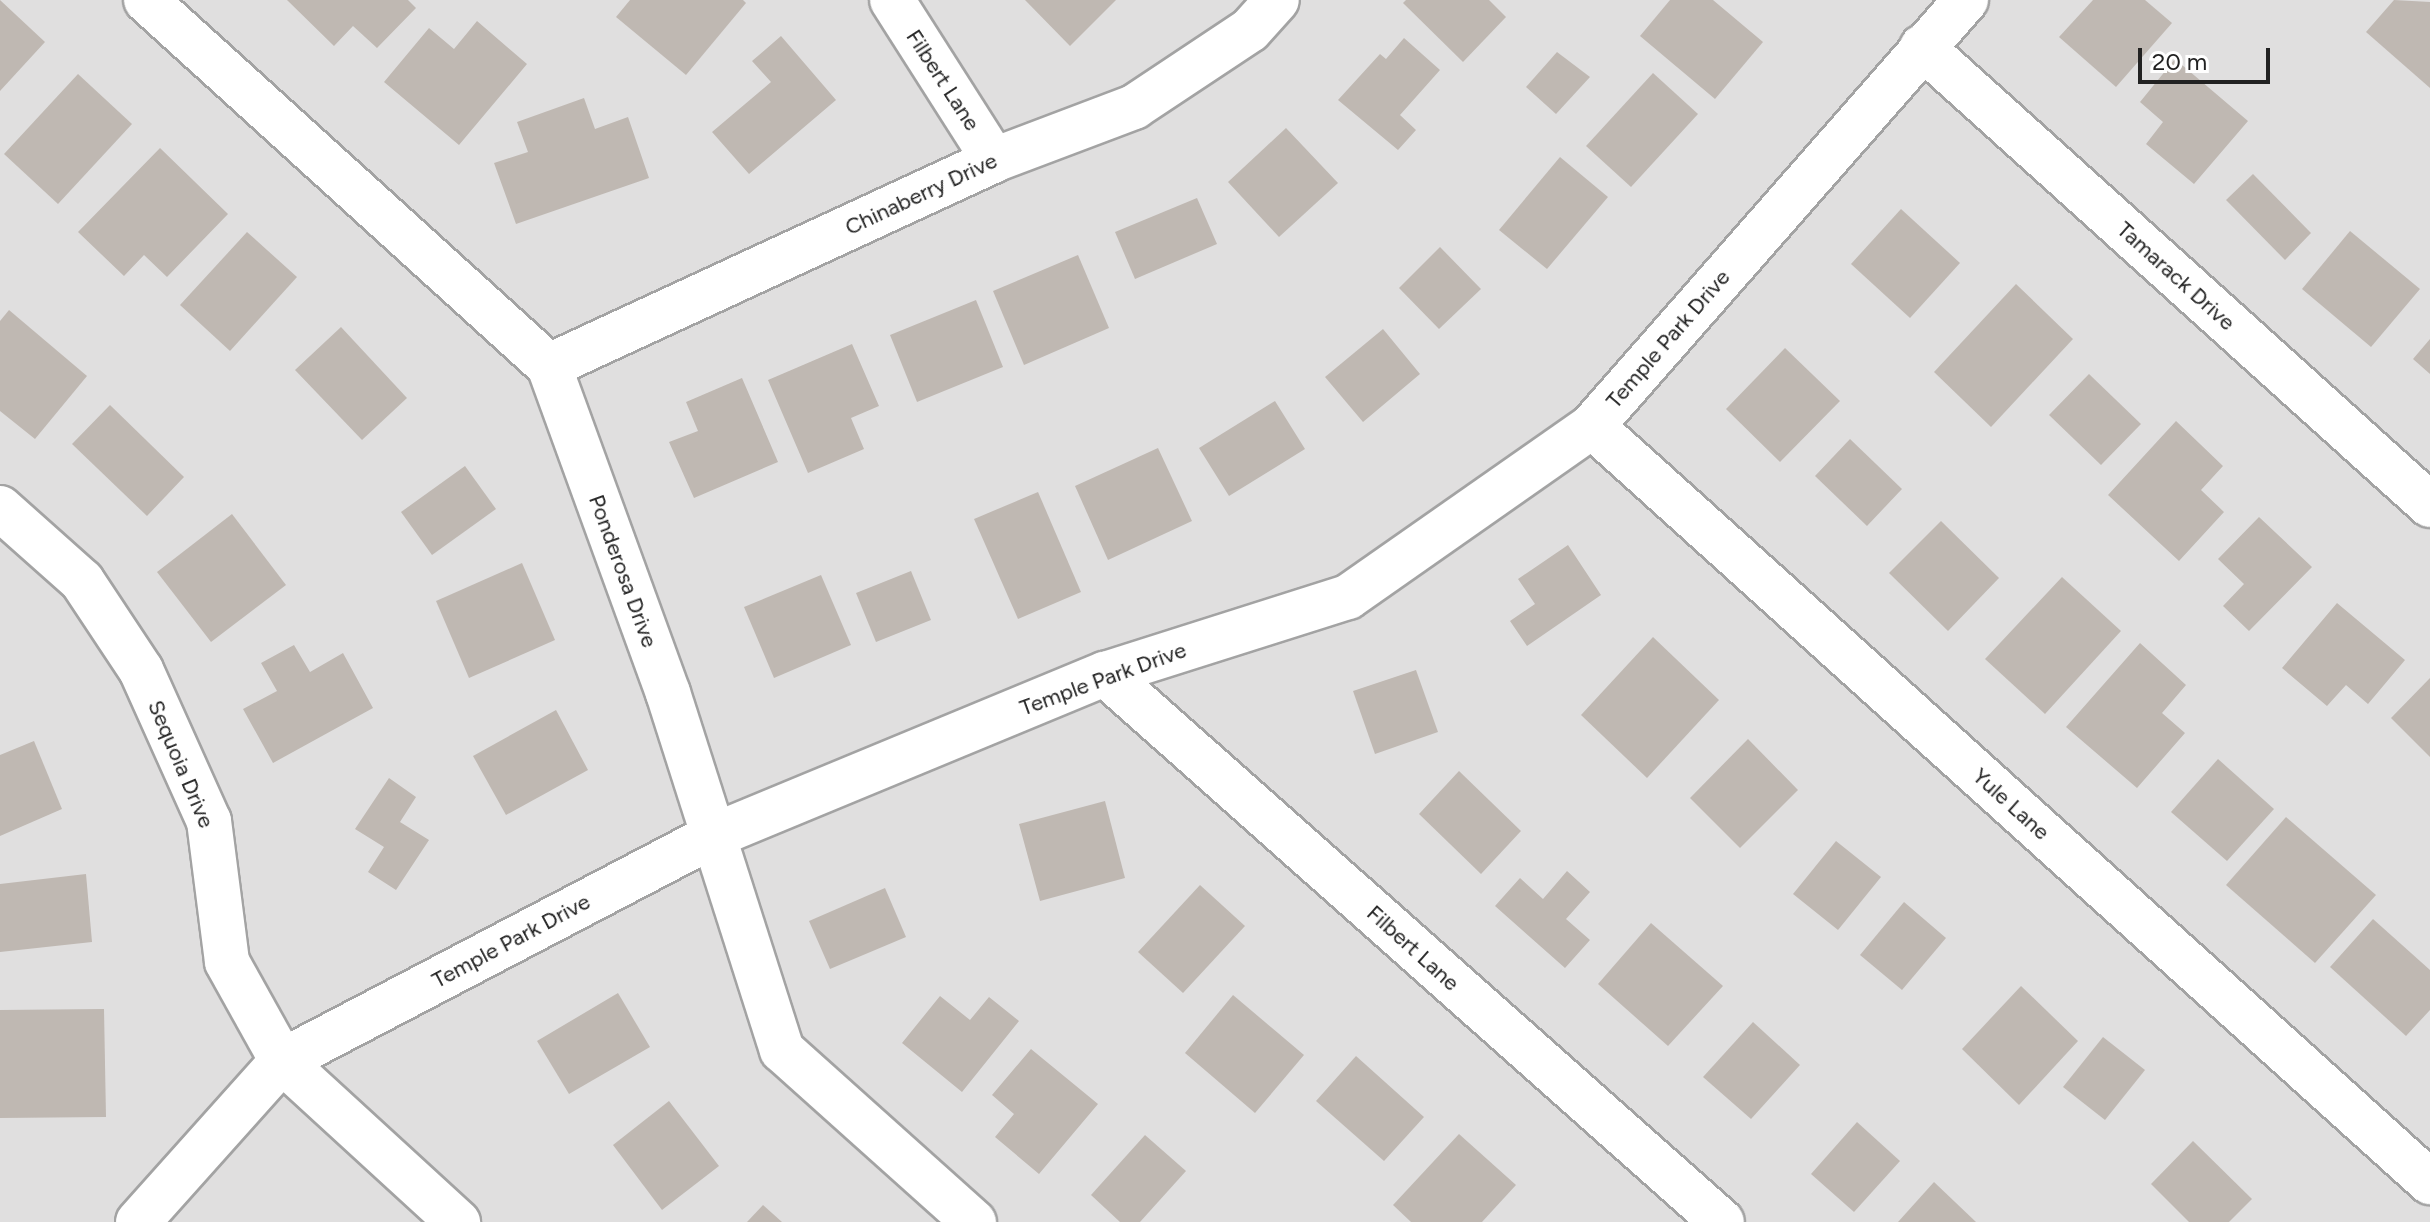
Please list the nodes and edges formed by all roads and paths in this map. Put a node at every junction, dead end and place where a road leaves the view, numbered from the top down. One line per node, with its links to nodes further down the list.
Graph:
1 (146, 0): 7 (street, Ponderosa Drive)
2 (892, 0): 6 (street, Filbert Lane)
3 (1277, 0): 6 (street, Chinaberry Drive)
4 (1966, 0): 5 (street, Temple Park Drive)
5 (1922, 47): 8 (street, Temple Park Drive); 9 (street, Tamarack Drive)
6 (994, 160): 7 (street, Chinaberry Drive)
7 (549, 366): 12 (street, Ponderosa Drive)
8 (1592, 426): 11 (street, Temple Park Drive); 14 (street, Yule Lane)
9 (2430, 505)
10 (0, 508): 13 (street, Sequoia Drive)
11 (1105, 674): 12 (street, Temple Park Drive); 18 (street, Filbert Lane)
12 (713, 836): 13 (street, Temple Park Drive); 17 (street, Ponderosa Drive)
13 (282, 1061): 15 (street, Temple Park Drive); 16 (street, Sequoia Drive)
14 (2430, 1182)
15 (138, 1222)
16 (458, 1222)
17 (974, 1222)
18 (1722, 1222)

